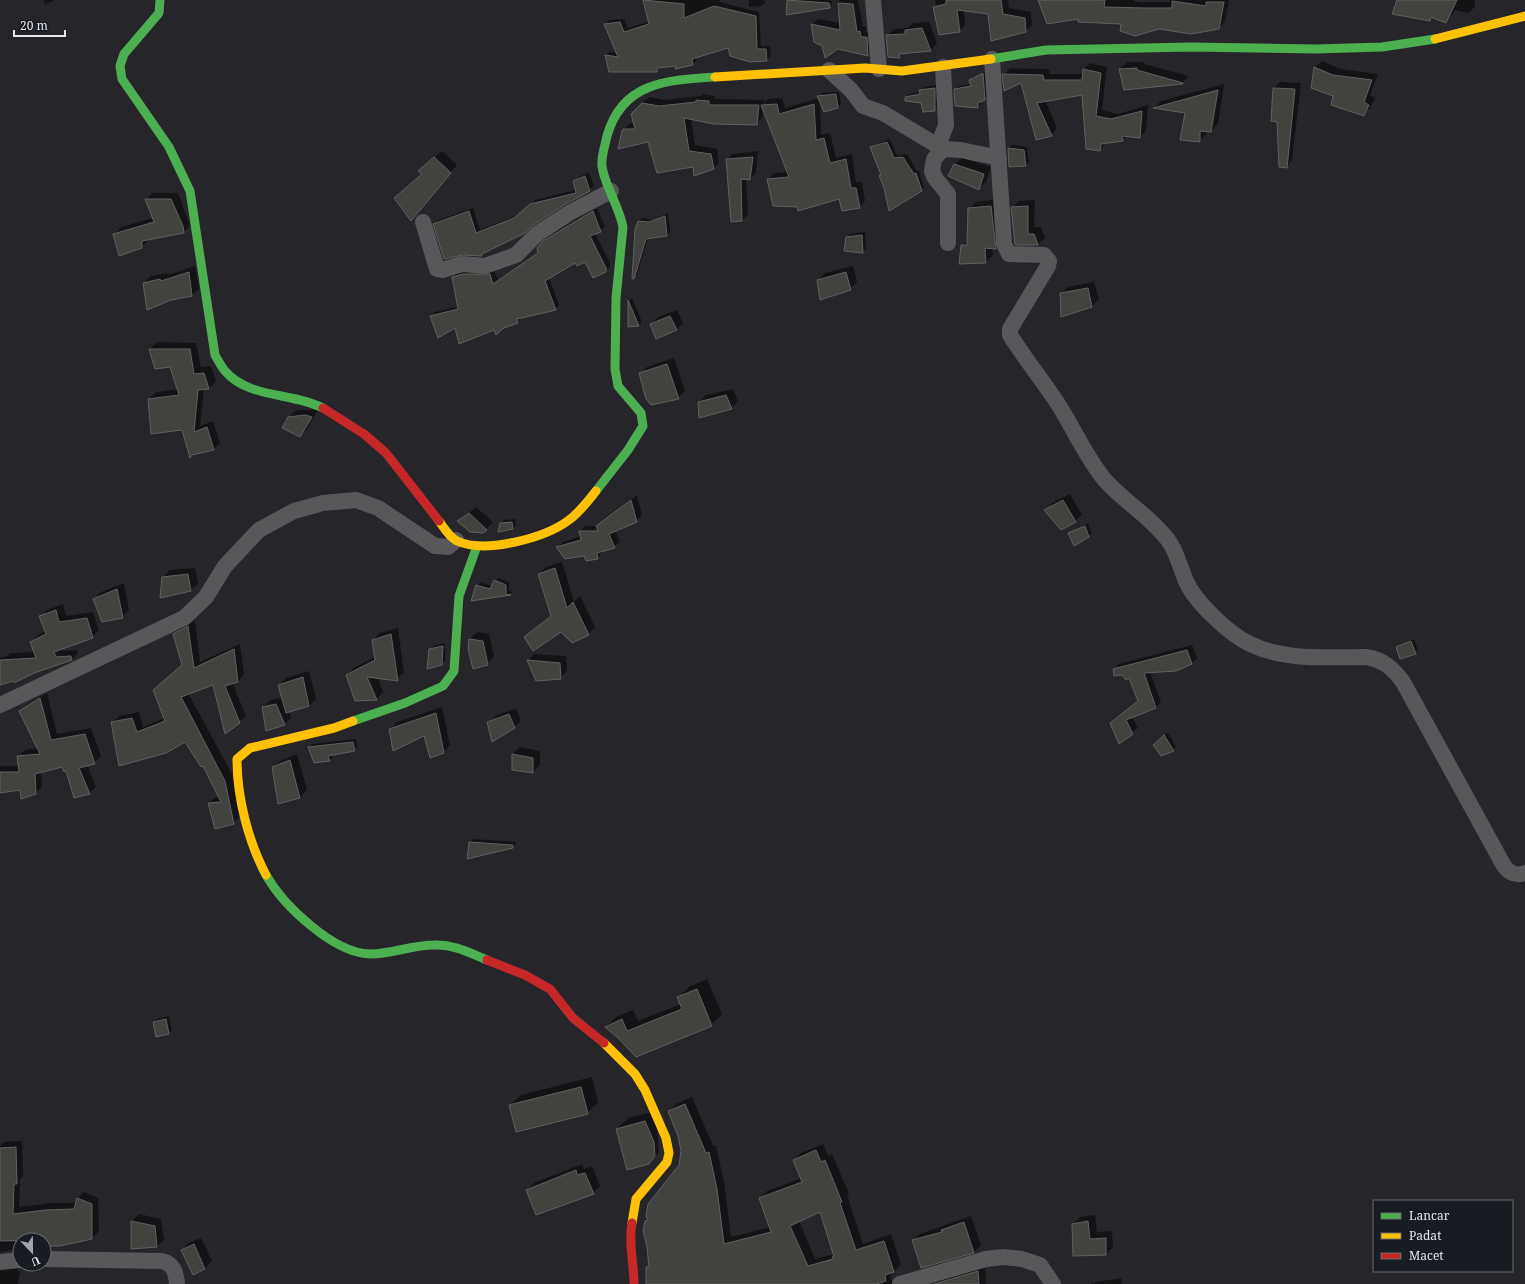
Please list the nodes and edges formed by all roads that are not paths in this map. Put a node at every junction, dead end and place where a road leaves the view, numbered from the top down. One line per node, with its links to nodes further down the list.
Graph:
1 (160, 0): 13 (street)
2 (873, 0): 6 (street)
3 (1525, 16): 4 (street)
4 (992, 59): 5 (street); 9 (street)
5 (943, 67): 6 (street); 8 (street)
6 (879, 69): 7 (street)
7 (829, 70): 8 (street); 10 (street)
8 (941, 148): 9 (street); 12 (street)
9 (999, 158): 16 (street)
10 (611, 192): 11 (street); 14 (street)
11 (423, 222)
12 (948, 243)
13 (456, 540): 14 (street); 15 (street)
14 (476, 546): 21 (street)
15 (0, 705)
16 (1525, 873)
17 (52, 1259): 20 (street)
18 (12, 1261): 19 (street)
19 (0, 1262)
20 (177, 1284)
21 (634, 1284)
22 (900, 1284): 23 (street)
23 (1053, 1284)

